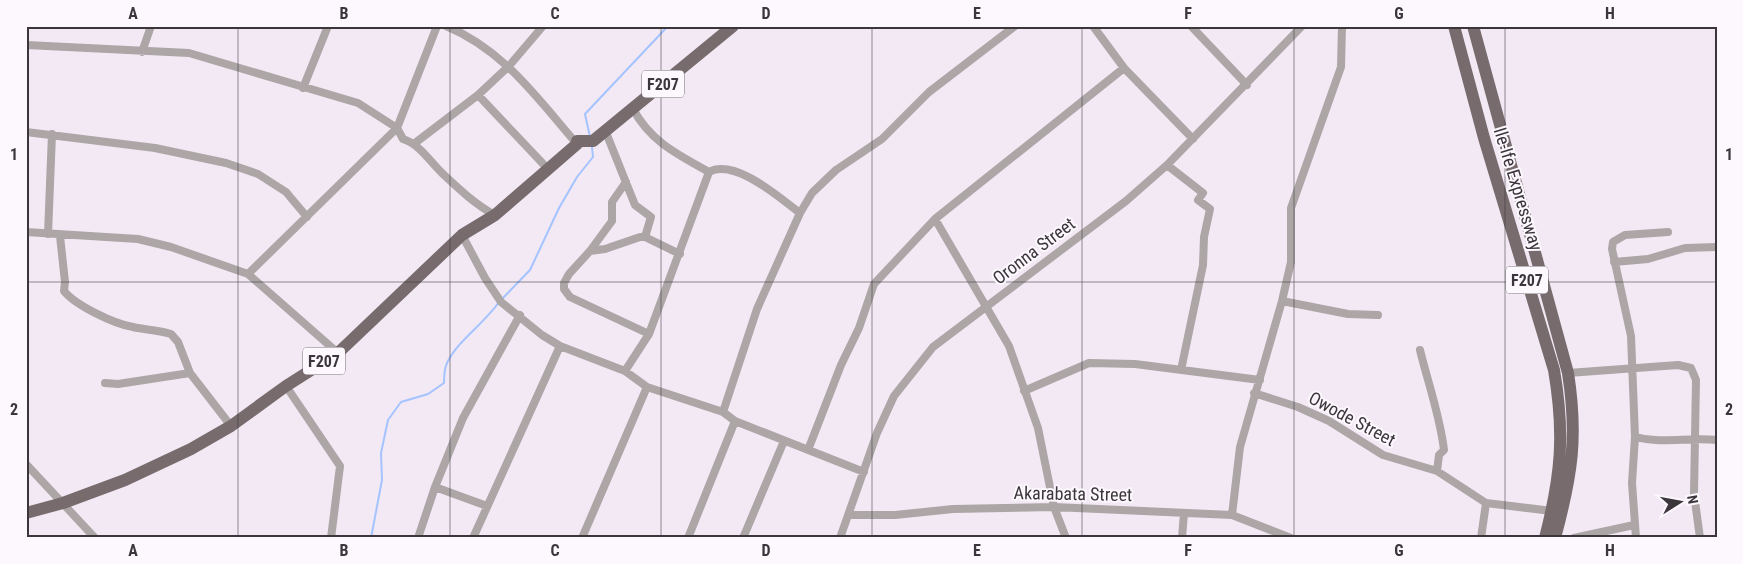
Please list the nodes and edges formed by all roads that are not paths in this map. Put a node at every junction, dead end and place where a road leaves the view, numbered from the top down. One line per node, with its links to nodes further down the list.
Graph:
1 (151, 26): 15 (street)
2 (328, 26): 19 (street)
3 (437, 26): 22 (street)
4 (446, 26): 16 (street)
5 (543, 26): 16 (street)
6 (733, 26): 21 (main road, F207)
7 (1015, 26): 33 (street)
8 (1093, 26): 17 (street)
9 (1191, 26): 18 (street)
10 (1302, 26): 18 (street, Oronna Street)
11 (1342, 26): 48 (street)
12 (1454, 26): 83 (main road, Ile-Ife Expressway / F207)
13 (1473, 26): 60 (main road, Ile-Ife Expressway / F207)
14 (26, 45): 15 (street)
15 (142, 52): 19 (street)
16 (509, 66): 20 (street); 28 (street)
17 (1124, 68): 26 (street); 36 (street)
18 (1247, 85): 26 (street, Oronna Street)
19 (304, 88): 22 (street)
20 (478, 95): 27 (street); 30 (street)
21 (633, 108): 25 (main road, F207); 31 (street)
22 (397, 128): 27 (street); 35 (street)
23 (26, 132): 24 (street)
24 (52, 134): 35 (street); 39 (street)
25 (597, 137): 28 (main road); 32 (street)
26 (1192, 139): 29 (street, Oronna Street)
27 (415, 143): 34 (street)
28 (577, 143): 30 (main road, F207)
29 (1167, 165): 49 (street, Oronna Street); 57 (street)
30 (548, 169): 34 (main road, F207)
31 (709, 172): 33 (street); 45 (street)
32 (626, 182): 42 (street); 44 (street)
33 (800, 213): 67 (street)
34 (495, 215): 40 (main road, F207)
35 (307, 217): 47 (street)
36 (935, 219): 49 (street); 74 (street)
37 (26, 232): 39 (street)
38 (1668, 232): 46 (street)
39 (48, 234): 41 (street)
40 (462, 235): 50 (street); 55 (main road, F207)
41 (60, 236): 47 (street); 59 (street)
42 (645, 238): 44 (street); 45 (street)
43 (1717, 247): 46 (street)
44 (590, 251): 52 (street)
45 (680, 254): 52 (street)
46 (1614, 262): 56 (street)
47 (248, 274): 55 (street)
48 (1282, 301): 51 (street); 61 (street)
49 (987, 305): 65 (street); 77 (street, Oronna Street)
50 (520, 315): 53 (street); 78 (street)
51 (1378, 315)
52 (649, 334): 58 (street)
53 (560, 346): 58 (street); 81 (street)
54 (1420, 350): 76 (street)
55 (338, 353): 63 (main road, F207)
56 (1633, 369): 60 (street); 70 (street); 71 (street)
57 (1181, 370): 61 (street); 65 (street)
58 (625, 371): 64 (street)
59 (190, 373): 62 (street); 69 (street)
60 (1568, 373): 102 (main road, Ile-Ife Expressway / F207)
61 (1260, 380): 66 (street)
62 (105, 383)
63 (286, 386): 69 (main road, F207); 90 (street)
64 (647, 387): 67 (street); 93 (street)
65 (1024, 391): 82 (street)
66 (1254, 393): 76 (street, Owode Street); 86 (street)
67 (723, 412): 68 (street)
68 (735, 421): 72 (street); 94 (street)
69 (231, 426): 80 (main road, F207)
70 (1635, 437): 71 (street); 88 (street)
71 (1695, 438): 73 (street); 105 (street)
72 (784, 440): 74 (street); 95 (street)
73 (1717, 440)
74 (808, 450): 77 (street)
75 (26, 464): 80 (street)
76 (1438, 471): 79 (street, Owode Street)
77 (864, 472): 87 (street, Oronna Street)
78 (435, 487): 81 (street); 91 (street)
79 (1486, 503): 83 (street, Owode Street); 100 (street)
80 (63, 504): 84 (main road, F207); 89 (street)
81 (487, 506): 92 (street)
82 (1054, 507): 85 (street, Akarabata Street); 87 (street, Akarabata Street); 97 (street)
83 (1552, 511): 101 (main road, Ile-Ife Expressway / F207)
84 (26, 513)
85 (1184, 513): 86 (street, Akarabata Street); 98 (street)
86 (1232, 514): 99 (street, Akarabata Street)
87 (850, 515): 96 (street, Oronna Street)
88 (1634, 525): 103 (street); 104 (street)
89 (95, 538)
90 (331, 538)
91 (418, 538)
92 (473, 538)
93 (582, 538)
94 (688, 538)
95 (743, 538)
96 (840, 538)
97 (1066, 538)
98 (1182, 538)
99 (1292, 538)
100 (1482, 538)
101 (1545, 538)
102 (1555, 538)
103 (1574, 538)
104 (1636, 538)
105 (1700, 538)

